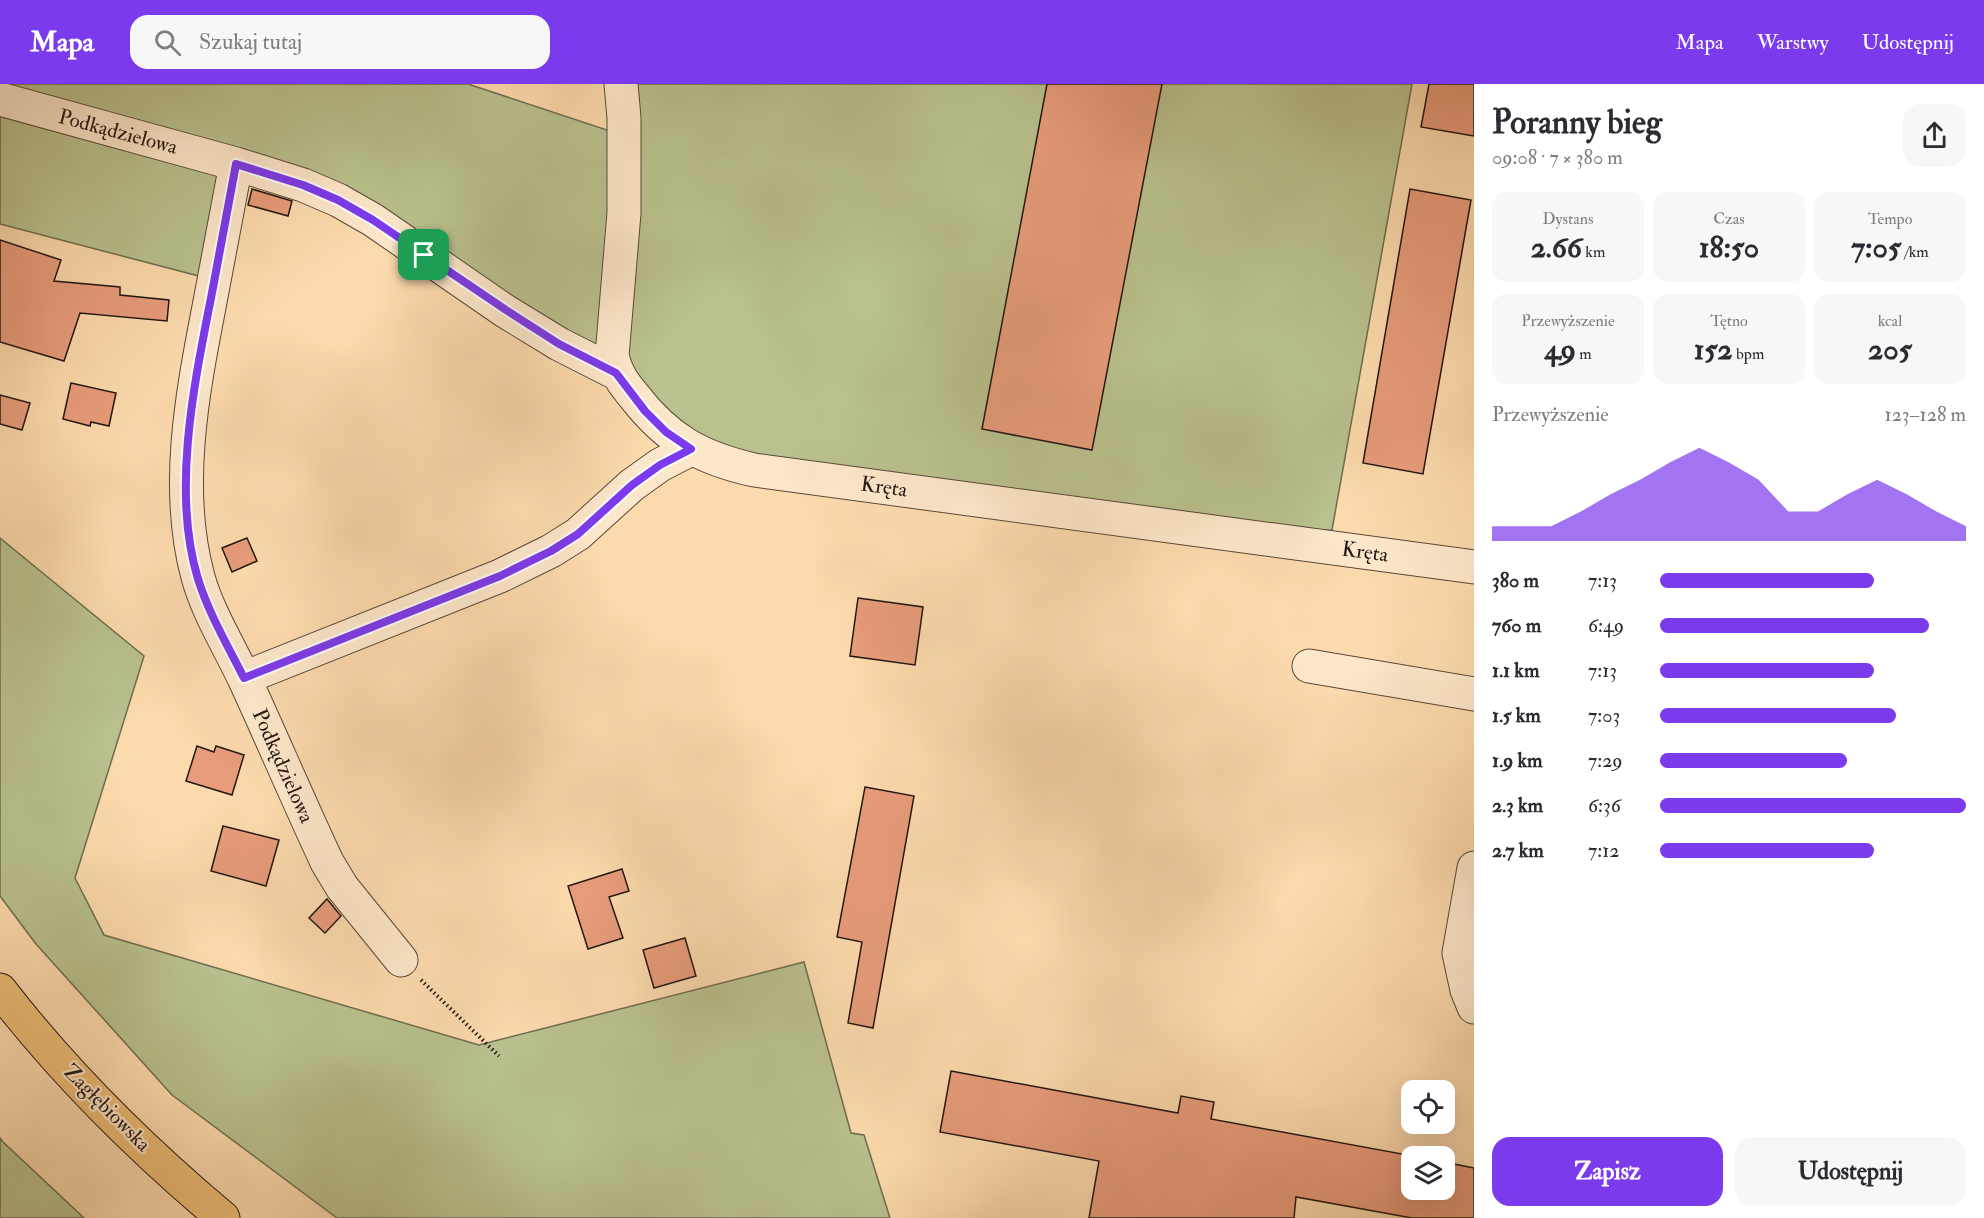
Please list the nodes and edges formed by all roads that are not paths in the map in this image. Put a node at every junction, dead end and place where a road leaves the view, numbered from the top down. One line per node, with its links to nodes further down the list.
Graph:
1 (621, 84): 4 (street)
2 (0, 99): 3 (street, Podkądzielowa)
3 (236, 164): 4 (street, Podkądzielowa); 8 (street, Podkądzielowa)
4 (616, 373): 5 (street, Kręta)
5 (691, 449): 6 (street, Kręta); 8 (street)
6 (1474, 567)
7 (1309, 666): 9 (street)
8 (244, 678): 11 (street, Podkądzielowa)
9 (1474, 694)
10 (1474, 868): 13 (street)
11 (401, 960)
12 (0, 990): 14 (main road, Zagłębiowska)
13 (1474, 1007)
14 (223, 1218)

